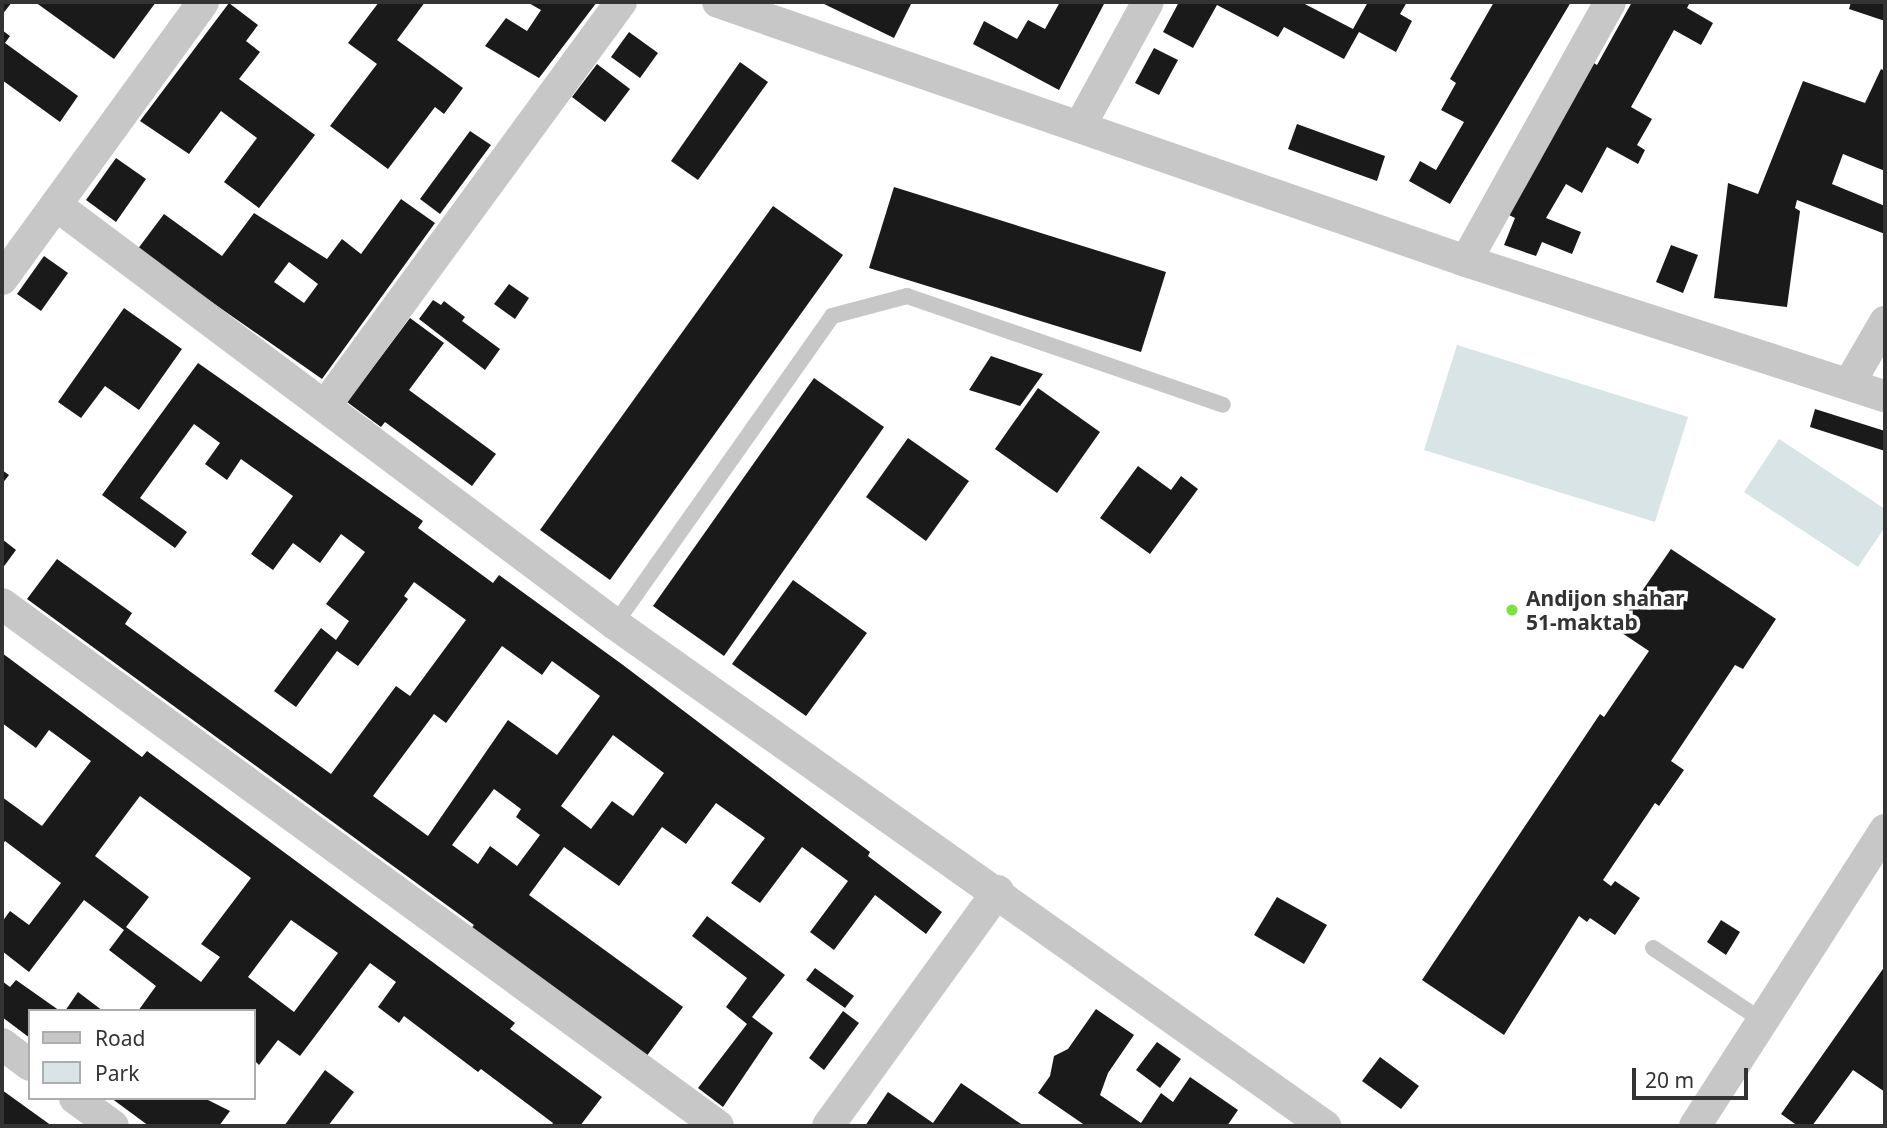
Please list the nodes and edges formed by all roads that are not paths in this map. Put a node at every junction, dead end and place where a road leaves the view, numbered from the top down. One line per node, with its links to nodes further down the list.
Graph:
1 (203, 2): 7 (street)
2 (621, 2): 14 (street)
3 (718, 2): 6 (street)
4 (1148, 2): 6 (street)
5 (1610, 2): 8 (street)
6 (1080, 126): 8 (street)
7 (56, 205): 9 (street); 14 (street)
8 (1466, 261): 11 (street)
9 (2, 279)
10 (1885, 322): 11 (street)
11 (1850, 384): 12 (street)
12 (1885, 396)
13 (1223, 405): 16 (lane)
14 (326, 406): 16 (street)
15 (2, 604): 25 (street)
16 (615, 624): 18 (street)
17 (1885, 830): 20 (street)
18 (998, 891): 26 (street); 27 (street)
19 (1653, 948): 20 (lane)
20 (1763, 1021): 28 (street)
21 (2, 1044): 22 (street)
22 (28, 1064)
23 (78, 1100): 24 (street)
24 (113, 1126)
25 (718, 1126)
26 (828, 1126)
27 (1325, 1126)
28 (1695, 1126)

